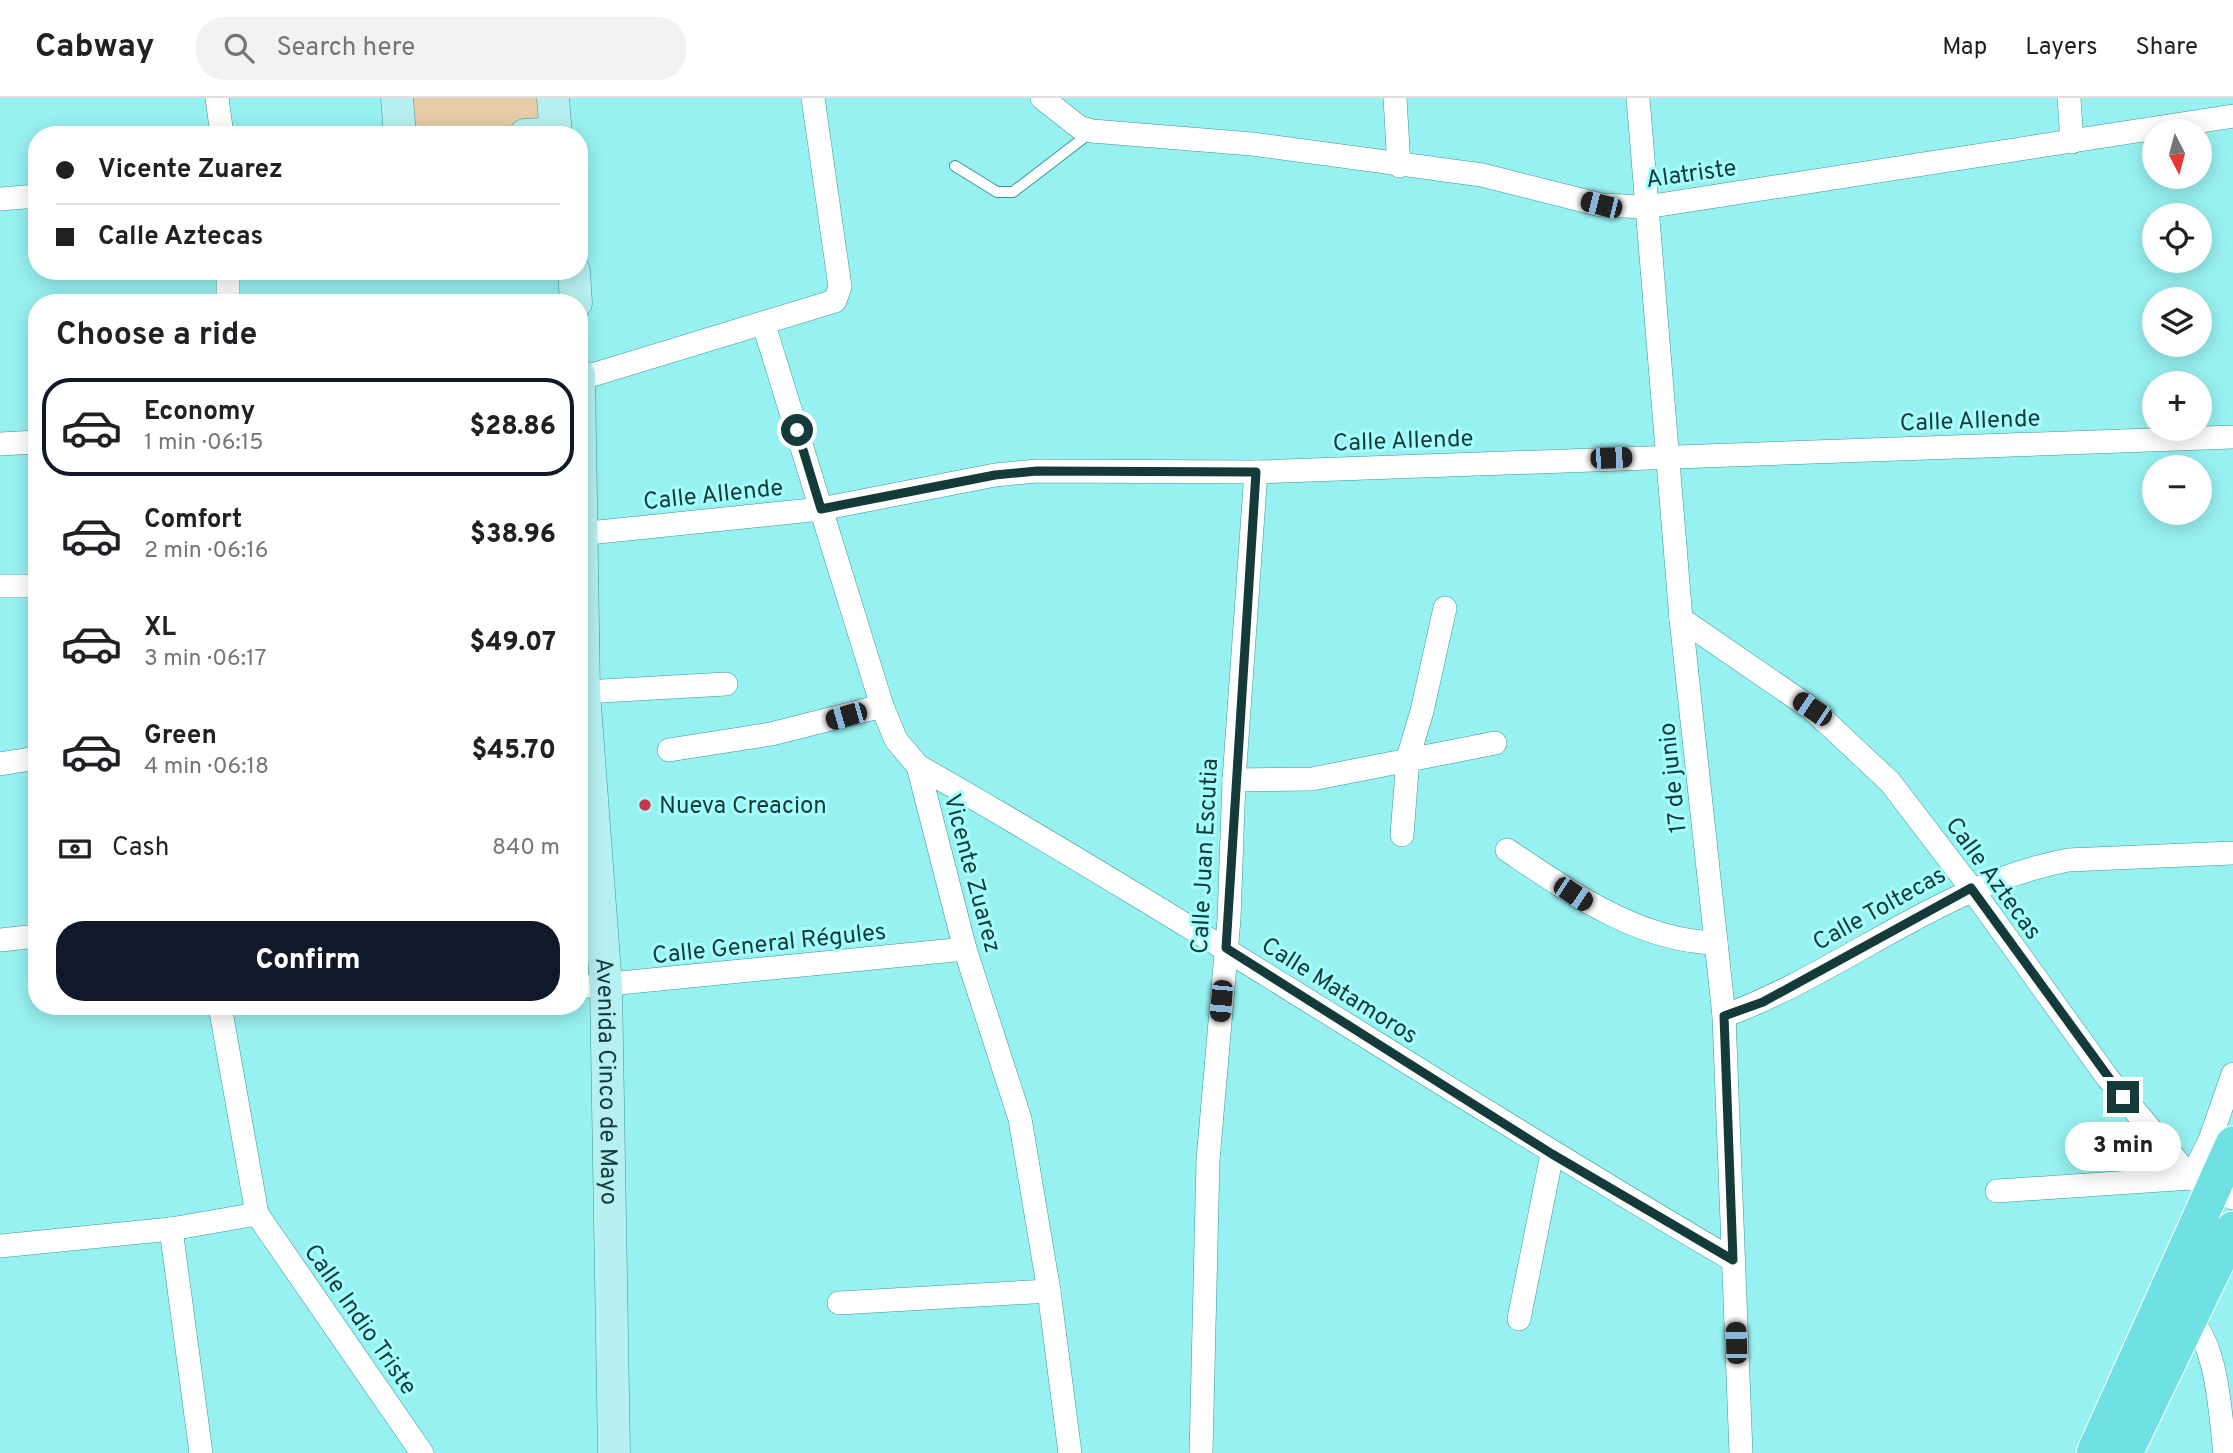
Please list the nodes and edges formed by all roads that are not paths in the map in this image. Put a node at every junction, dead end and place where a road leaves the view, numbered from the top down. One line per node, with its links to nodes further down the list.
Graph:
1 (217, 98): 10 (street)
2 (397, 98): 11 (street)
3 (553, 98): 12 (street)
4 (813, 98): 20 (street)
5 (1042, 98): 13 (street, Alatriste)
6 (1395, 98): 16 (street)
7 (1638, 98): 19 (street, 17 de junio)
8 (2068, 98): 14 (street)
9 (2233, 116): 14 (street, Alatriste)
10 (221, 126)
11 (399, 126)
12 (547, 126)
13 (1092, 131): 15 (lane); 16 (street, Alatriste)
14 (2072, 142): 19 (street, Alatriste)
15 (955, 166)
16 (1399, 166): 19 (street, Alatriste)
17 (28, 197): 18 (street)
18 (0, 199)
19 (1646, 207): 25 (street, 17 de junio)
20 (765, 325): 21 (street); 27 (street, Vicente Zuarez)
21 (588, 374)
22 (2233, 438): 25 (street, Calle Allende)
23 (28, 442): 24 (street)
24 (0, 444)
25 (1666, 457): 26 (street, Calle Allende); 32 (street, 17 de junio)
26 (1256, 472): 27 (street, Calle Allende); 42 (street, Calle Juan Escutia)
27 (821, 509): 28 (street, Calle Allende); 35 (street, Vicente Zuarez)
28 (588, 533)
29 (0, 586): 30 (street)
30 (28, 586)
31 (1445, 608): 38 (street)
32 (1681, 620): 47 (street, Calle Aztecas); 50 (street, 17 de junio)
33 (726, 684): 34 (street)
34 (588, 692)
35 (882, 706): 37 (street); 41 (street, Vicente Zuarez)
36 (1495, 743): 38 (street)
37 (669, 750)
38 (1408, 758): 42 (street); 44 (street)
39 (28, 759): 40 (street)
40 (0, 764)
41 (918, 766): 51 (street, Calle Matamoros); 52 (street, Vicente Zuarez)
42 (1234, 780): 51 (street, Calle Juan Escutia)
43 (588, 823): 53 (street, Avenida Cinco de Mayo)
44 (1402, 835)
45 (1507, 850): 50 (street)
46 (2233, 853): 47 (street, Calle Toltecas)
47 (1971, 888): 55 (street, Calle Toltecas); 59 (street, Calle Aztecas)
48 (28, 937): 49 (street)
49 (0, 940)
50 (1716, 943): 55 (street, 17 de junio)
51 (1226, 948): 58 (street, Calle Matamoros); 75 (street, Calle Juan Escutia)
52 (965, 949): 53 (street, Calle General Régules); 66 (street, Vicente Zuarez)
53 (593, 987): 73 (street, Avenida Cinco de Mayo)
54 (222, 1015): 61 (street)
55 (1724, 1016): 65 (street, 17 de junio)
56 (2233, 1074): 59 (street)
57 (2233, 1144): 59 (main road)
58 (1552, 1154): 65 (street, Calle Matamoros); 70 (street)
59 (2213, 1188): 60 (street); 67 (main road)
60 (1997, 1191)
61 (257, 1214): 62 (street); 72 (street, Calle Indio Triste)
62 (172, 1229): 64 (street); 71 (street)
63 (2233, 1229): 69 (main road)
64 (0, 1247)
65 (1733, 1260): 76 (street, 17 de junio)
66 (1049, 1291): 68 (street); 74 (street, Vicente Zuarez)
67 (2161, 1301): 69 (street); 77 (main road)
68 (839, 1303)
69 (2191, 1318): 78 (main road); 79 (street)
70 (1518, 1319)
71 (201, 1453)
72 (422, 1453)
73 (614, 1453)
74 (1070, 1453)
75 (1201, 1453)
76 (1741, 1453)
77 (2094, 1453)
78 (2125, 1453)
79 (2225, 1453)

